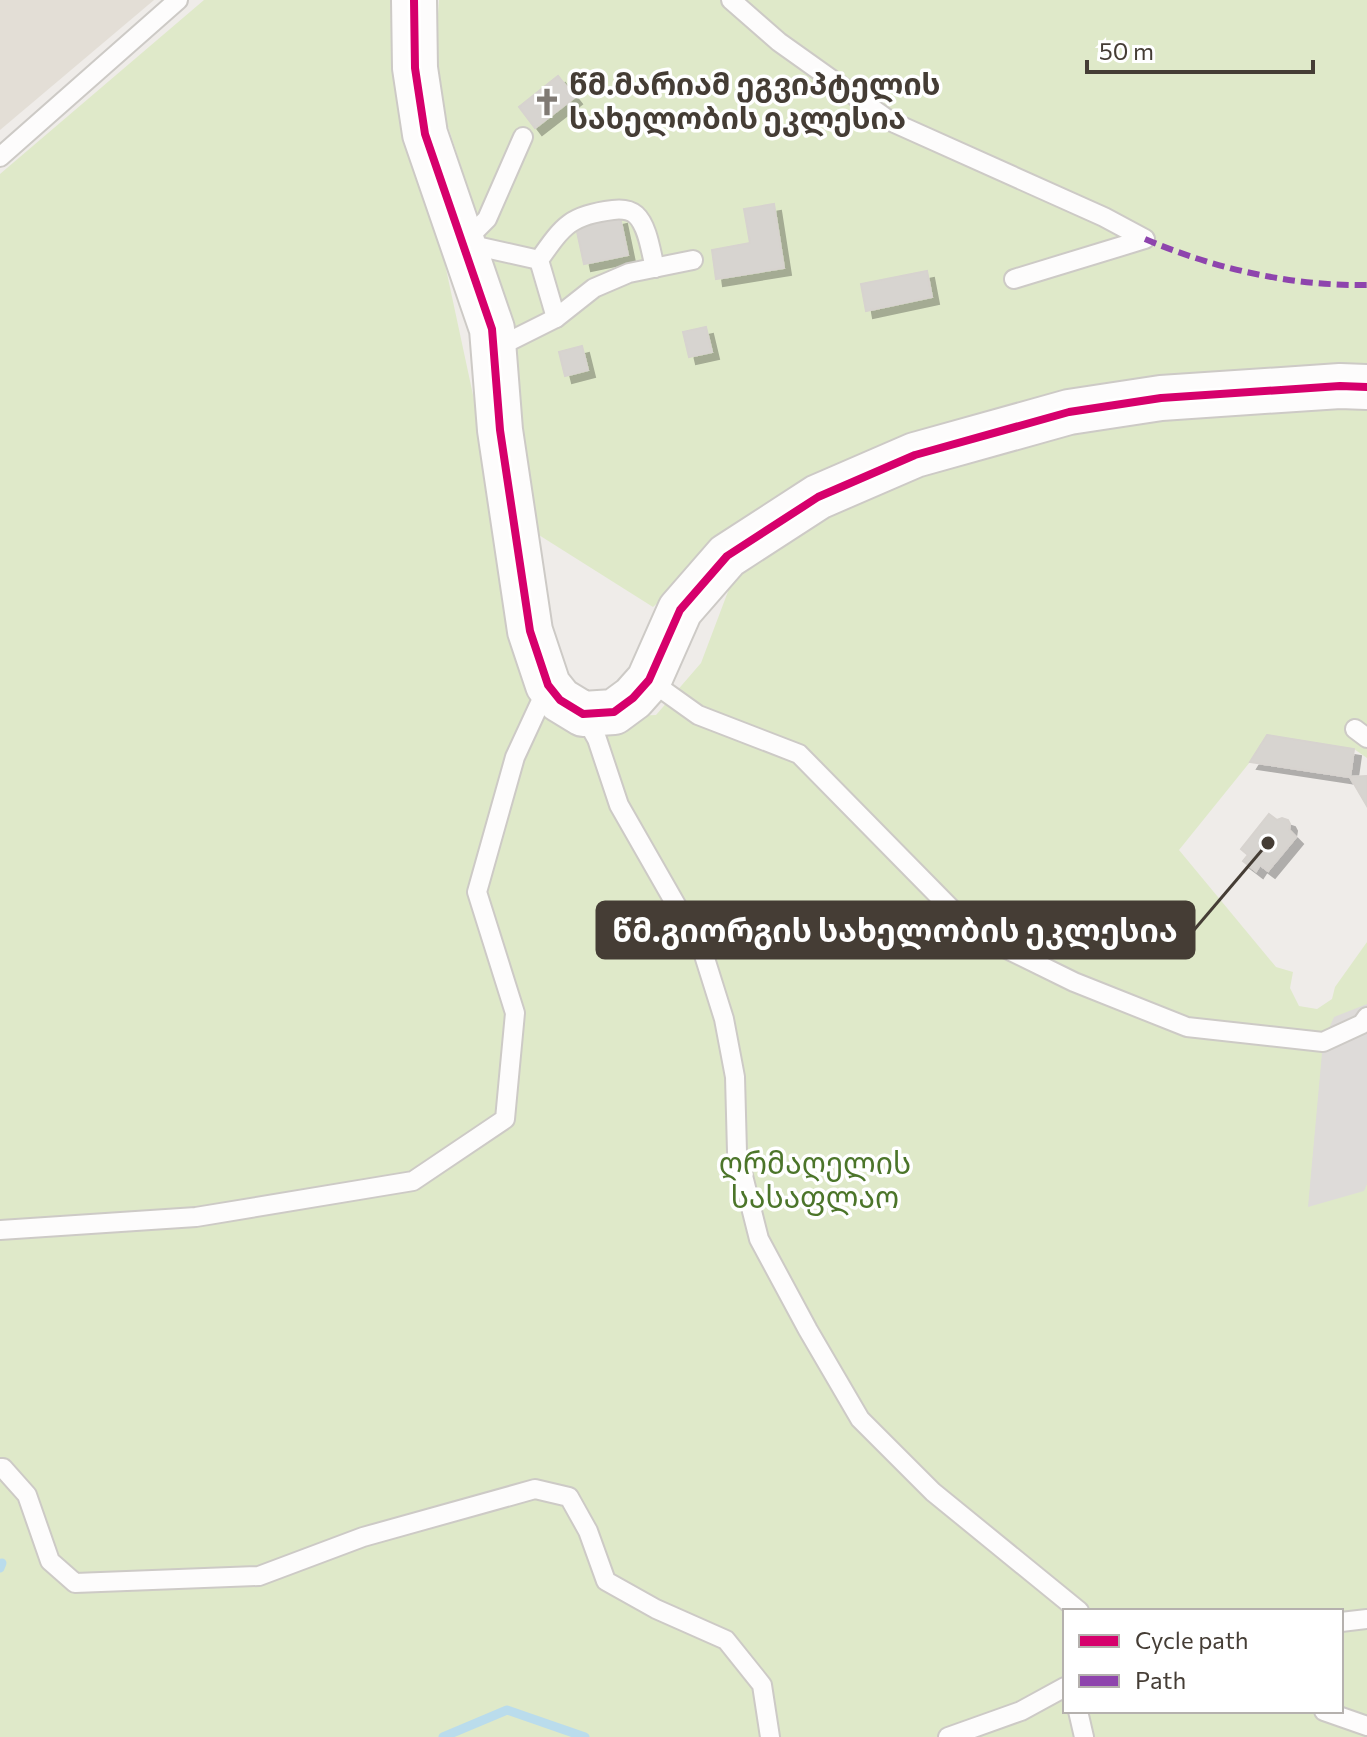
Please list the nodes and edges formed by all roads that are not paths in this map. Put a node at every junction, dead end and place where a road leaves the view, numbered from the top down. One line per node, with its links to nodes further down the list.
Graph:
1 (178, 0): 5 (lane)
2 (414, 0): 6 (street)
3 (731, 0): 10 (lane)
4 (523, 137): 6 (lane)
5 (0, 157)
6 (463, 243): 7 (lane); 12 (street)
7 (539, 260): 9 (lane); 11 (lane)
8 (693, 260): 9 (lane)
9 (655, 268): 11 (lane)
10 (1014, 279)
11 (556, 318): 12 (lane)
12 (494, 349): 15 (street)
13 (1367, 387): 14 (street)
14 (649, 680): 16 (street); 17 (lane)
15 (548, 685): 16 (street); 18 (lane)
16 (583, 714): 20 (lane)
17 (1367, 1017)
18 (0, 1230)
19 (0, 1468): 27 (lane)
20 (1077, 1609)
21 (1367, 1619): 22 (lane)
22 (1343, 1622)
23 (1063, 1688): 28 (lane)
24 (1078, 1713): 29 (lane)
25 (1330, 1713): 26 (lane)
26 (1367, 1726)
27 (770, 1737)
28 (948, 1737)
29 (1084, 1737)

